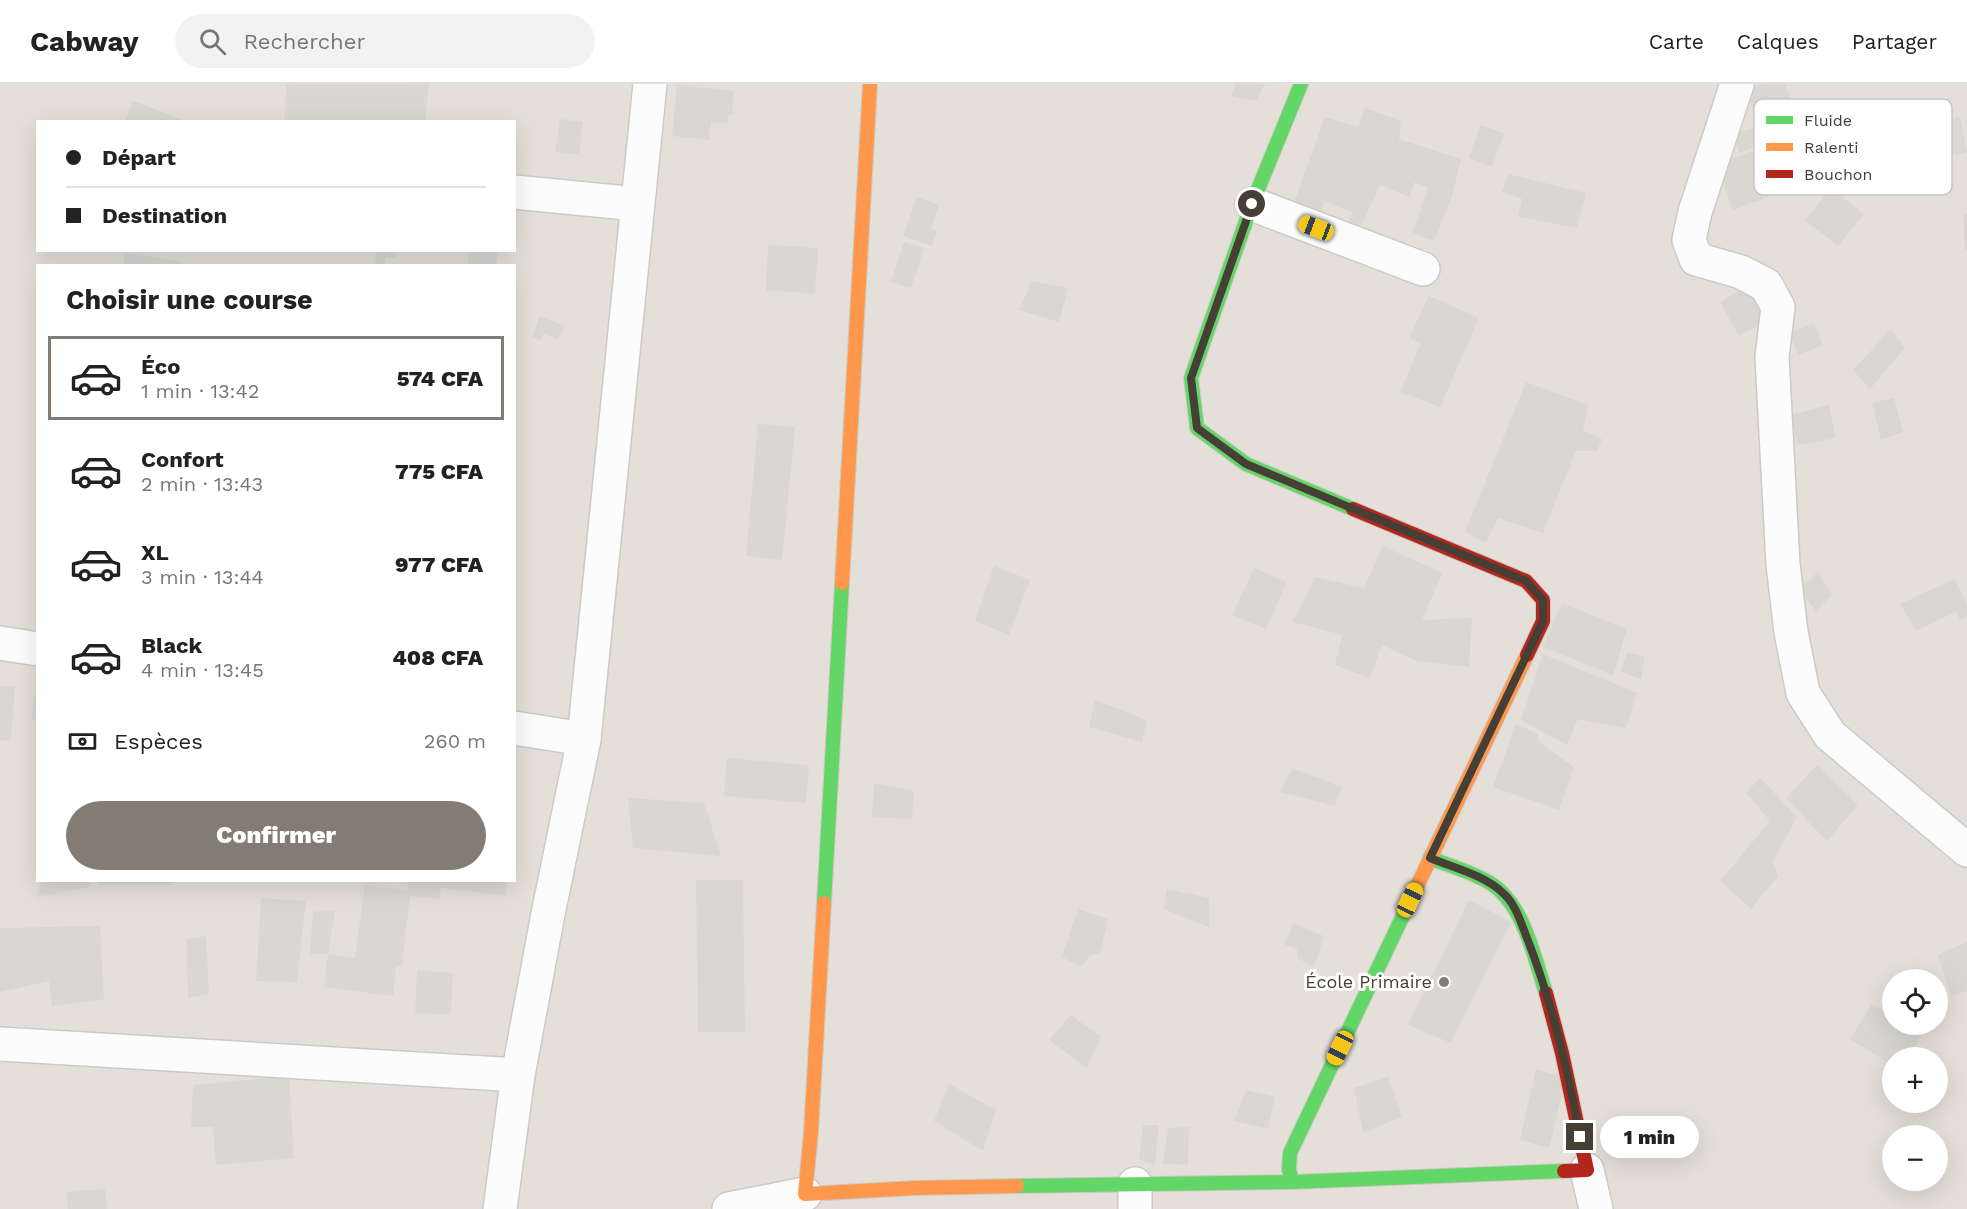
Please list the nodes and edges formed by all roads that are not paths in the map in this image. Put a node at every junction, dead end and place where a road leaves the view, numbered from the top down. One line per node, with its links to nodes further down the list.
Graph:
1 (650, 84): 6 (street)
2 (870, 84): 19 (street)
3 (1300, 84): 7 (street)
4 (1737, 84): 13 (street)
5 (516, 192): 6 (street)
6 (637, 204): 12 (street)
7 (1252, 204): 8 (street); 14 (street)
8 (1423, 269)
9 (0, 643): 10 (street)
10 (36, 649)
11 (516, 728): 12 (street)
12 (584, 739): 16 (street)
13 (1967, 850)
14 (1430, 858): 17 (street); 18 (street)
15 (0, 1044): 16 (street)
16 (518, 1075): 21 (street)
17 (1587, 1170): 18 (street); 23 (street)
18 (1292, 1182): 20 (street)
19 (804, 1194): 20 (street); 22 (street)
20 (1135, 1197)
21 (500, 1209)
22 (729, 1209)
23 (1596, 1209)

